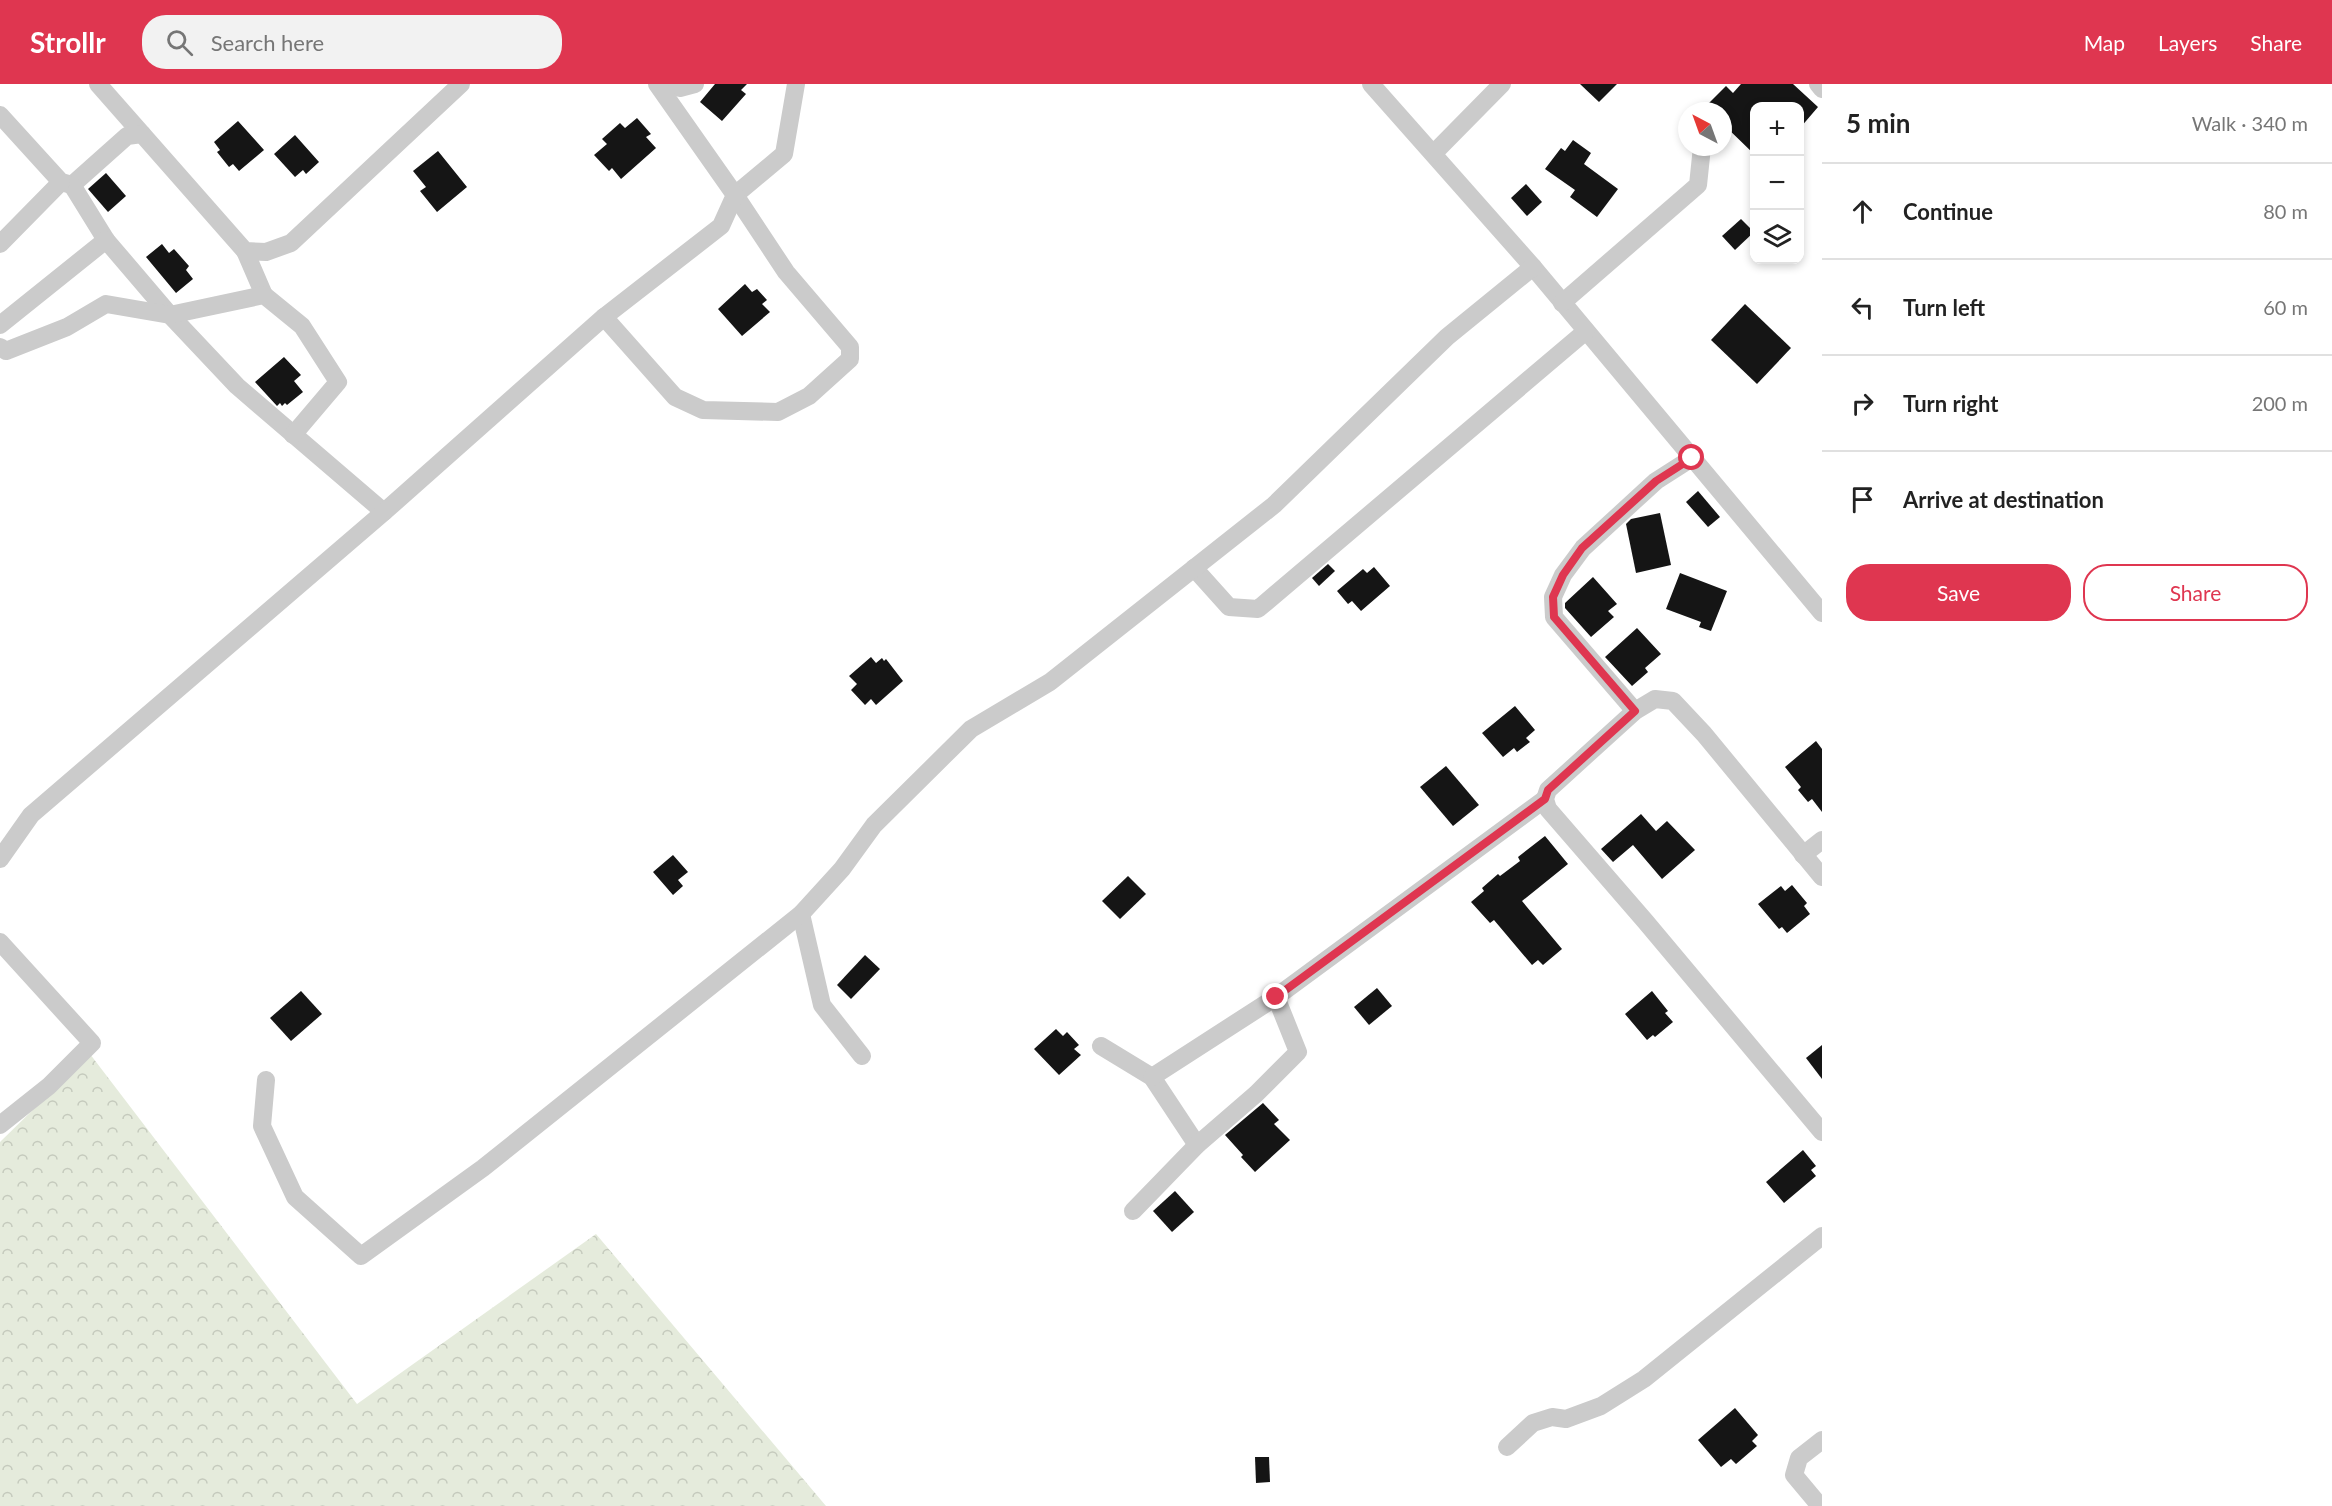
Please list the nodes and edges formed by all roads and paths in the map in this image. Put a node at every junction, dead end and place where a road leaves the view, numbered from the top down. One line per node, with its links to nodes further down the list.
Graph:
1 (98, 84): 12 (street)
2 (461, 84): 19 (street)
3 (657, 84): 16 (street)
4 (675, 84): 5 (street)
5 (695, 84)
6 (796, 84): 16 (street)
7 (1371, 84): 13 (street)
8 (1502, 84): 13 (street)
9 (1818, 84): 10 (street)
10 (1822, 88)
11 (0, 115): 15 (street)
12 (142, 134): 15 (street); 19 (street)
13 (1434, 153): 20 (street)
14 (1701, 156): 22 (street)
15 (67, 183): 17 (street); 18 (street)
16 (735, 195): 24 (street); 24 (street)
17 (106, 240): 23 (street); 25 (street)
18 (0, 244)
19 (245, 251): 21 (street)
20 (1533, 267): 22 (street); 31 (street)
21 (264, 295): 23 (street); 28 (street)
22 (1562, 303): 26 (street)
23 (170, 315): 27 (street); 28 (street)
24 (604, 317): 30 (street)
25 (0, 324)
26 (1586, 331): 29 (street); 31 (street)
27 (0, 346)
28 (293, 435): 30 (street)
29 (1692, 458): 32 (street); 33 (street)
30 (384, 512): 37 (street)
31 (1194, 568): 39 (street)
32 (1822, 614)
33 (1635, 711): 34 (street); 36 (street)
34 (1545, 799): 41 (street); 47 (street)
35 (1822, 840): 36 (street)
36 (1803, 855): 38 (street)
37 (0, 859)
38 (1822, 877)
39 (801, 914): 43 (street); 45 (street)
40 (0, 942): 46 (street)
41 (1276, 997): 44 (street); 48 (street)
42 (1101, 1046): 44 (street)
43 (862, 1056)
44 (1152, 1077): 48 (street)
45 (267, 1080)
46 (0, 1125)
47 (1822, 1132)
48 (1197, 1144): 49 (street)
49 (1133, 1212)
50 (1822, 1236): 52 (street)
51 (1822, 1440): 53 (street)
52 (1507, 1447)
53 (1820, 1506)

